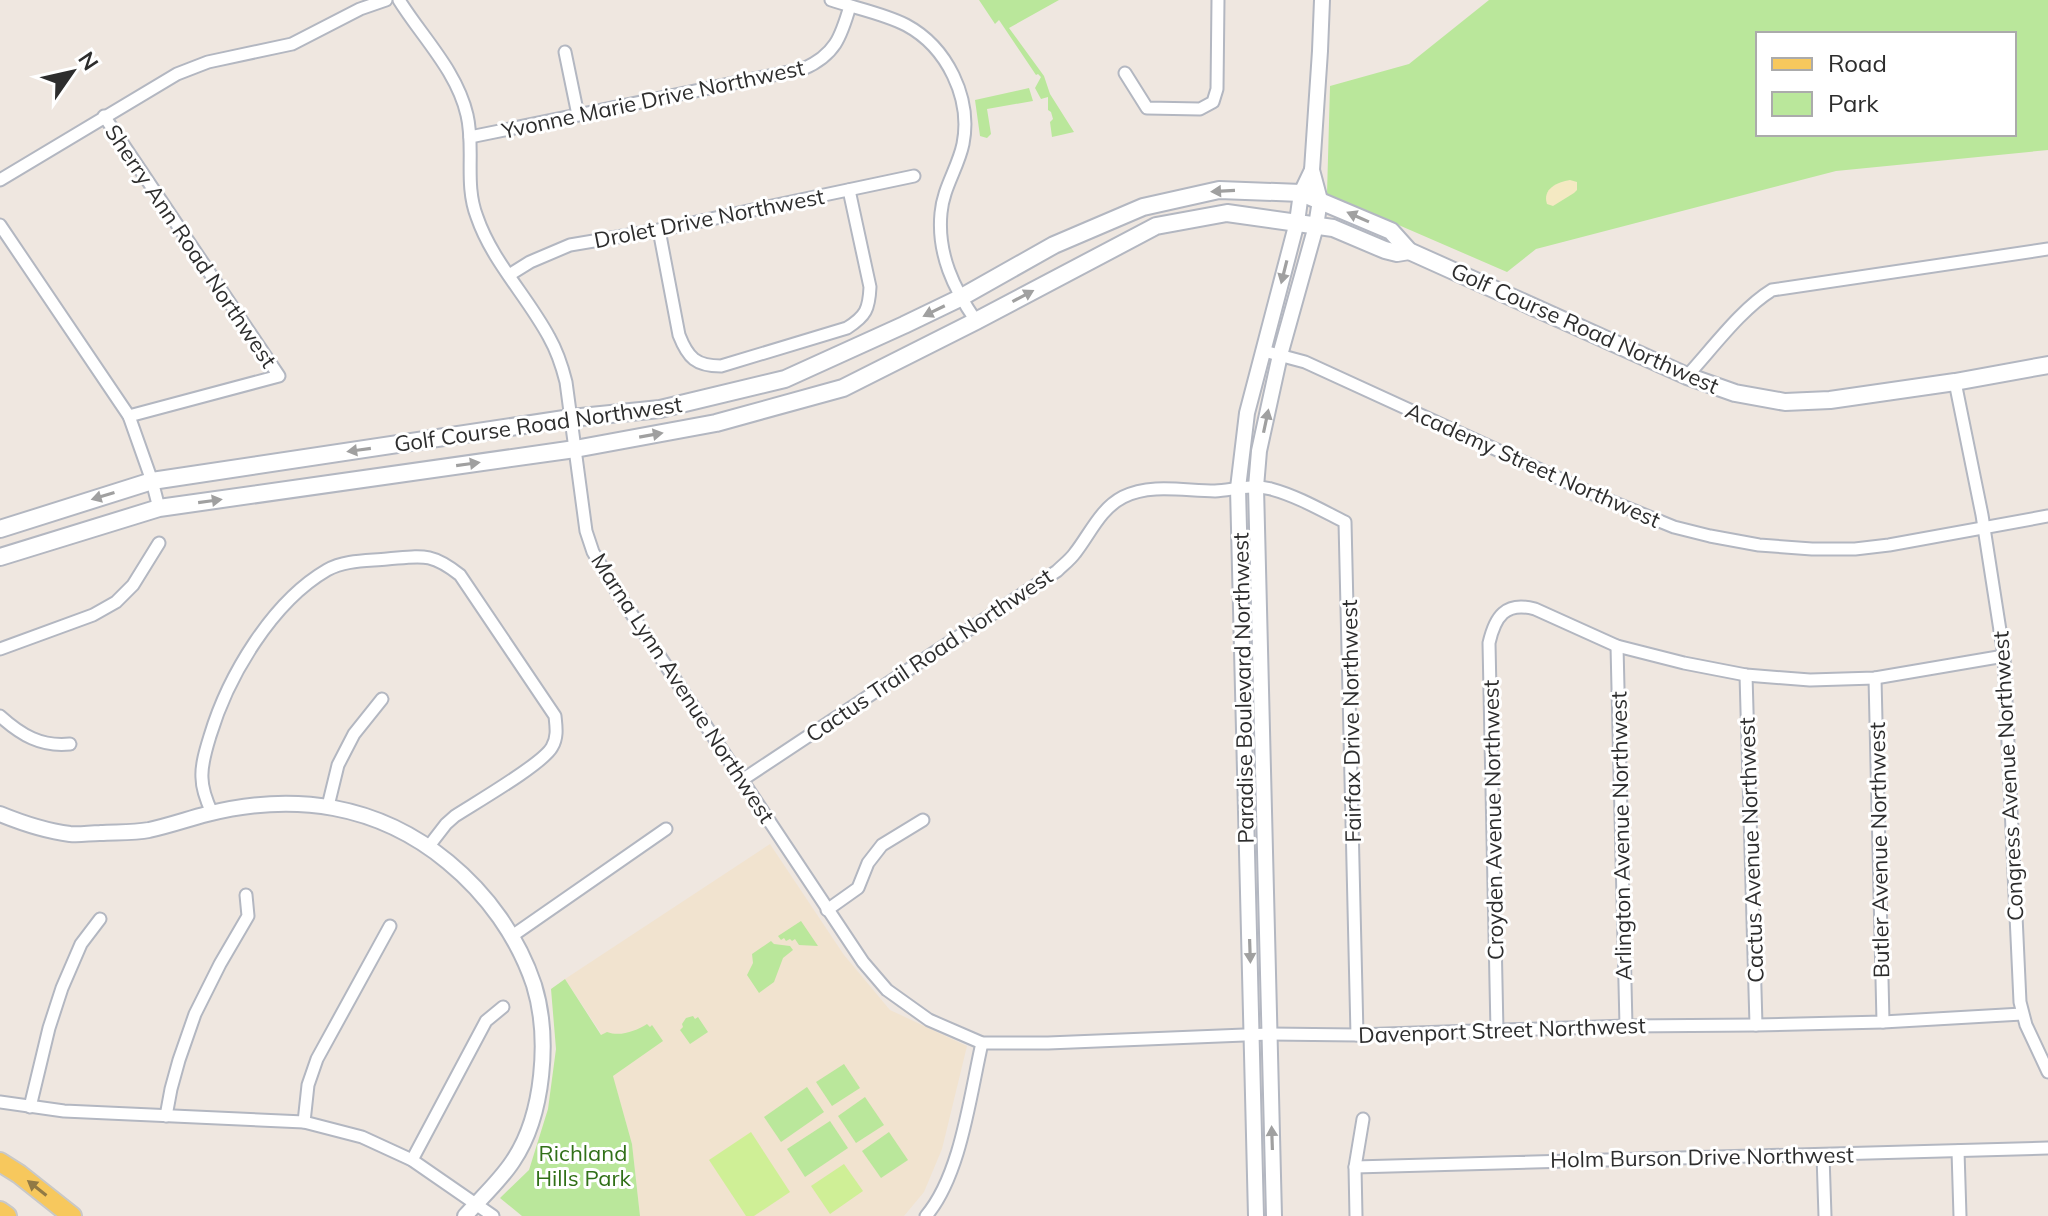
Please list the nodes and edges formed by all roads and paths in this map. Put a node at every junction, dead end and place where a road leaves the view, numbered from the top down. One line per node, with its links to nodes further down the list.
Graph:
1 (386, 0): 10 (street)
2 (399, 0): 11 (street, Marna Lynn Avenue Northwest)
3 (831, 0): 6 (street)
4 (1218, 0): 8 (street)
5 (1322, 0): 12 (street, Paradise Boulevard Northwest)
6 (850, 6): 9 (street, Yvonne Marie Drive Northwest); 25 (street)
7 (565, 52): 9 (street)
8 (1125, 73)
9 (578, 115): 11 (street, Yvonne Marie Drive Northwest)
10 (104, 116): 14 (street); 32 (street, Sherry Ann Road Northwest)
11 (470, 137): 24 (street, Marna Lynn Avenue Northwest)
12 (1312, 170): 16 (street, Paradise Boulevard Northwest); 17 (street, Paradise Boulevard Northwest)
13 (914, 176): 15 (street, Drolet Drive Northwest)
14 (0, 180)
15 (849, 190): 21 (street, Drolet Drive Northwest); 21 (street)
16 (1301, 193): 17 (main road, Golf Course Road Northwest); 18 (street, Paradise Boulevard Northwest); 25 (main road, Golf Course Road Northwest, one-way to 25)
17 (1320, 200): 20 (street, Paradise Boulevard Northwest); 23 (main road, Golf Course Road Northwest, one-way to 17)
18 (1297, 222): 20 (main road, Golf Course Road Northwest); 26 (main road, Golf Course Road Northwest, one-way to 18); 27 (street, Paradise Boulevard Northwest, one-way to 27)
19 (0, 225): 32 (street)
20 (1316, 226): 23 (main road, Golf Course Road Northwest); 28 (street, Paradise Boulevard Northwest)
21 (659, 230): 24 (street, Drolet Drive Northwest)
22 (2048, 249): 30 (street)
23 (1409, 251): 30 (main road, Golf Course Road Northwest)
24 (509, 275): 33 (street, Marna Lynn Avenue Northwest)
25 (960, 298): 26 (street); 33 (main road, Golf Course Road Northwest, one-way to 33)
26 (976, 321): 34 (main road, Golf Course Road Northwest, one-way to 26)
27 (1264, 351): 28 (street, Academy Street Northwest); 37 (street, Paradise Boulevard Northwest)
28 (1280, 355): 36 (street, Paradise Boulevard Northwest, one-way to 28); 40 (street, Academy Street Northwest)
29 (2048, 365): 31 (main road, Golf Course Road Northwest)
30 (1687, 376): 31 (main road, Golf Course Road Northwest)
31 (1955, 382): 40 (street, Congress Avenue Northwest)
32 (129, 416): 35 (street)
33 (571, 418): 34 (street, Marna Lynn Avenue Northwest); 35 (main road, Golf Course Road Northwest, one-way to 35)
34 (575, 449): 38 (main road, Golf Course Road Northwest, one-way to 34); 58 (street, Marna Lynn Avenue Northwest)
35 (152, 481): 38 (street); 41 (main road, Golf Course Road Northwest, one-way to 41)
36 (1256, 487): 37 (street, Fairfax Drive Northwest); 44 (street, Paradise Boulevard Northwest); 80 (street, Fairfax Drive Northwest)
37 (1238, 488): 45 (street, Paradise Boulevard Northwest); 58 (street, Cactus Trail Road Northwest)
38 (159, 508): 43 (main road, Golf Course Road Northwest)
39 (2048, 516): 40 (street, Academy Street Northwest)
40 (1984, 528): 48 (street, Congress Avenue Northwest)
41 (0, 529)
42 (159, 543): 47 (street)
43 (0, 557)
44 (1259, 620): 45 (street); 51 (street, Paradise Boulevard Northwest)
45 (1242, 644): 53 (street, Paradise Boulevard Northwest)
46 (1617, 646): 49 (street); 76 (street, Arlington Avenue Northwest); 77 (street, Croyden Avenue Northwest)
47 (0, 649)
48 (2004, 656): 50 (street); 73 (street, Congress Avenue Northwest)
49 (1746, 675): 50 (street); 75 (street, Cactus Avenue Northwest)
50 (1875, 678): 74 (street, Butler Avenue Northwest)
51 (1261, 697): 53 (street); 57 (street, Paradise Boulevard Northwest)
52 (382, 699): 59 (street)
53 (1244, 713): 55 (street, Paradise Boulevard Northwest)
54 (0, 716): 56 (street)
55 (1244, 733): 57 (street); 66 (street, Paradise Boulevard Northwest)
56 (70, 744)
57 (1262, 752): 71 (street, Paradise Boulevard Northwest)
58 (742, 780): 67 (street, Marna Lynn Avenue Northwest)
59 (328, 806): 60 (street); 64 (street)
60 (212, 813): 61 (street); 64 (street)
61 (0, 815)
62 (923, 820): 67 (street)
63 (666, 829): 70 (street)
64 (429, 846): 70 (street)
65 (246, 895): 85 (street)
66 (1248, 901): 71 (street); 79 (street, Paradise Boulevard Northwest, one-way to 79)
67 (827, 910): 81 (street, Marna Lynn Avenue Northwest)
68 (100, 919): 84 (street)
69 (390, 926): 87 (street)
70 (512, 936): 94 (street)
71 (1269, 954): 78 (street, Paradise Boulevard Northwest)
72 (503, 1007): 91 (street)
73 (2022, 1014): 74 (street, Davenport Street Northwest); 82 (street, Congress Avenue Northwest)
74 (1883, 1022): 75 (street, Davenport Street Northwest)
75 (1756, 1025): 76 (street, Davenport Street Northwest)
76 (1626, 1026): 77 (street, Davenport Street Northwest)
77 (1497, 1031): 80 (street, Davenport Street Northwest)
78 (1269, 1034): 79 (street, Davenport Street Northwest); 80 (street, Davenport Street Northwest); 102 (street, Paradise Boulevard Northwest, one-way to 78)
79 (1252, 1035): 81 (street, Davenport Street Northwest); 101 (street, Paradise Boulevard Northwest)
80 (1357, 1035)
81 (982, 1043): 100 (street)
82 (2048, 1072)
83 (0, 1102): 84 (street)
84 (30, 1107): 85 (street)
85 (166, 1116): 87 (street)
86 (1363, 1119): 93 (street)
87 (304, 1122): 91 (street)
88 (2048, 1148): 89 (street, Holm Burson Drive Northwest)
89 (1958, 1151): 90 (street, Holm Burson Drive Northwest); 105 (street)
90 (1823, 1155): 93 (street, Holm Burson Drive Northwest); 104 (street)
91 (412, 1160): 94 (street)
92 (0, 1162): 97 (main road, one-way to 92)
93 (1355, 1167): 103 (street)
94 (476, 1204): 98 (street); 99 (street)
95 (0, 1211): 96 (main road)
96 (7, 1216)
97 (72, 1216)
98 (462, 1216)
99 (493, 1216)
100 (926, 1216)
101 (1256, 1216)
102 (1274, 1216)
103 (1356, 1216)
104 (1825, 1216)
105 (1960, 1216)

